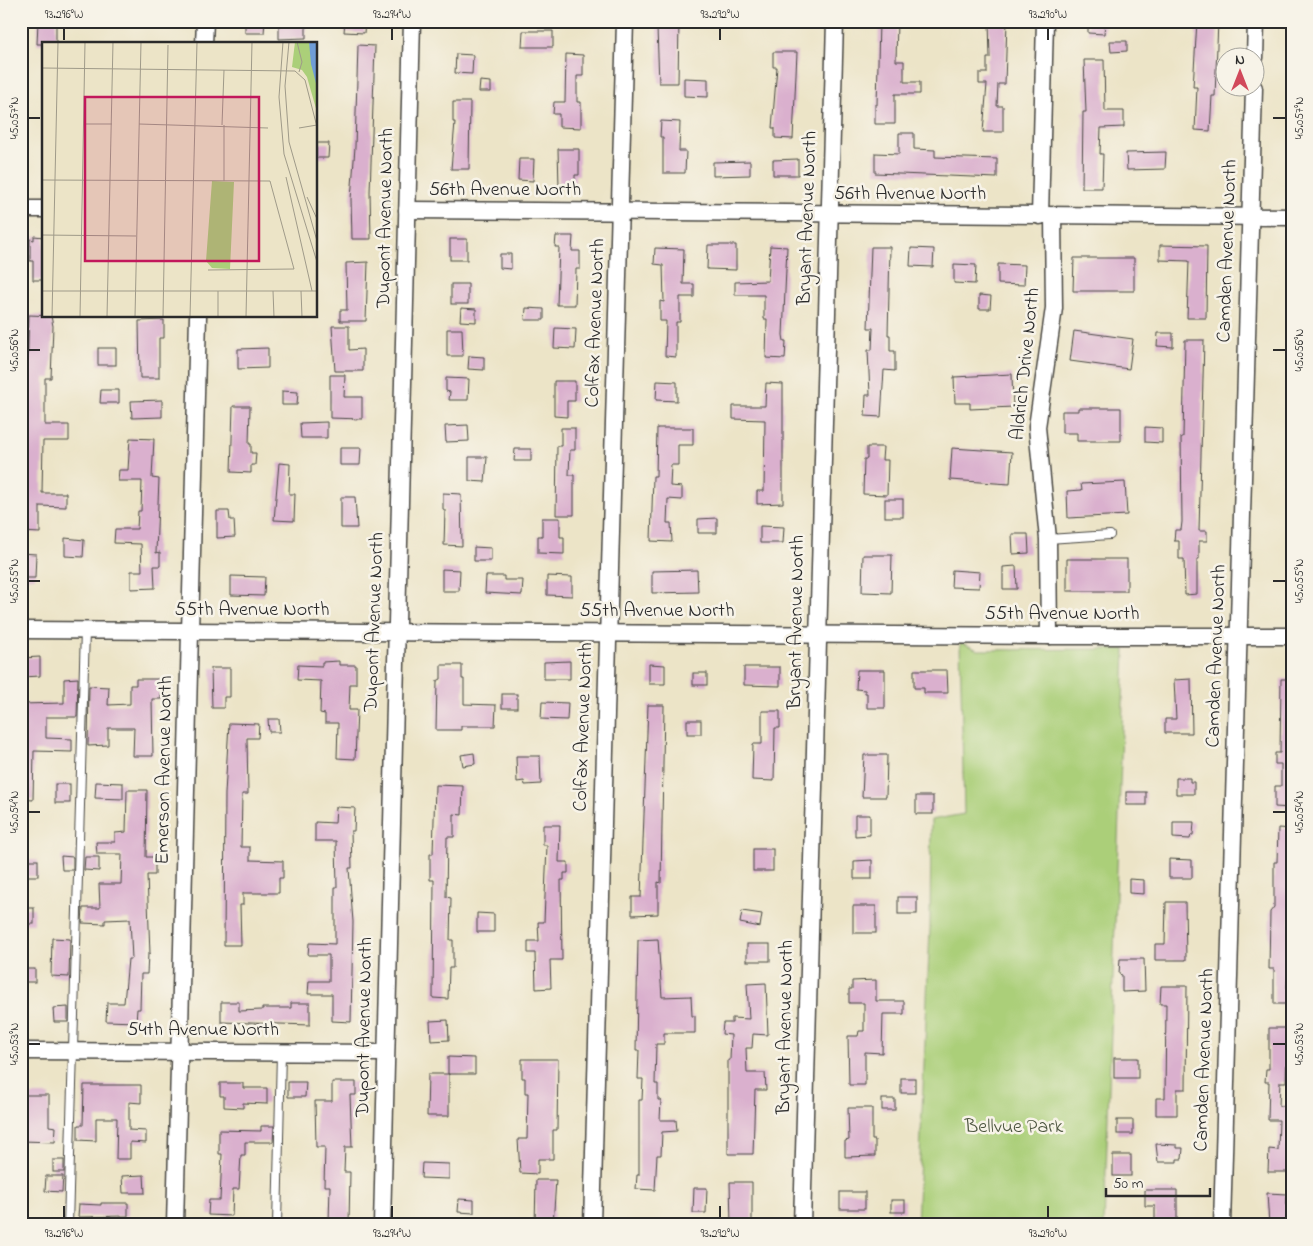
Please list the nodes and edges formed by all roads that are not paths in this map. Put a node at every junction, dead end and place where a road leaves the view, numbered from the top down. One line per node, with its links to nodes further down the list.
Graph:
1 (204, 21): 7 (street)
2 (412, 21): 12 (street, Dupont Avenue North)
3 (624, 21): 13 (street, Colfax Avenue North)
4 (835, 21): 14 (street, Bryant Avenue North)
5 (1045, 21): 15 (street, Aldrich Drive North)
6 (1256, 21): 8 (street)
7 (204, 42)
8 (1255, 48)
9 (1254, 98): 16 (street, Camden Avenue North)
10 (21, 209): 11 (street)
11 (42, 209)
12 (407, 210): 13 (street, 56th Avenue North); 24 (street, Dupont Avenue North)
13 (620, 212): 14 (street, 56th Avenue North); 25 (street, Colfax Avenue North)
14 (830, 214): 15 (street, 56th Avenue North); 26 (street, Bryant Avenue North)
15 (1046, 216): 16 (street, 56th Avenue North); 20 (street, Aldrich Drive North)
16 (1250, 216): 17 (street, 56th Avenue North); 28 (street, Camden Avenue North)
17 (1292, 217)
18 (198, 318): 23 (street, Emerson Avenue North)
19 (1110, 535): 20 (lane)
20 (1048, 539): 27 (street, Aldrich Drive North)
21 (21, 630): 22 (street, 55th Avenue North)
22 (85, 630): 23 (street, 55th Avenue North); 31 (lane)
23 (190, 631): 24 (street, 55th Avenue North); 32 (street, Emerson Avenue North)
24 (396, 632): 25 (street, 55th Avenue North); 34 (street, Dupont Avenue North)
25 (608, 632): 26 (street, 55th Avenue North); 39 (street, Colfax Avenue North)
26 (818, 634): 27 (street, 55th Avenue North); 40 (street, Bryant Avenue North)
27 (1049, 636): 28 (street, 55th Avenue North)
28 (1239, 636): 29 (street, 55th Avenue North); 41 (street, Camden Avenue North)
29 (1292, 636)
30 (21, 1051): 31 (street, 54th Avenue North)
31 (73, 1051): 32 (street, 54th Avenue North); 35 (lane)
32 (179, 1052): 33 (street, 54th Avenue North); 36 (street, Emerson Avenue North)
33 (282, 1052): 34 (street, 54th Avenue North); 37 (lane)
34 (385, 1053): 38 (street, Dupont Avenue North)
35 (68, 1225)
36 (175, 1225)
37 (277, 1225)
38 (382, 1225)
39 (592, 1225)
40 (802, 1225)
41 (1222, 1225)

